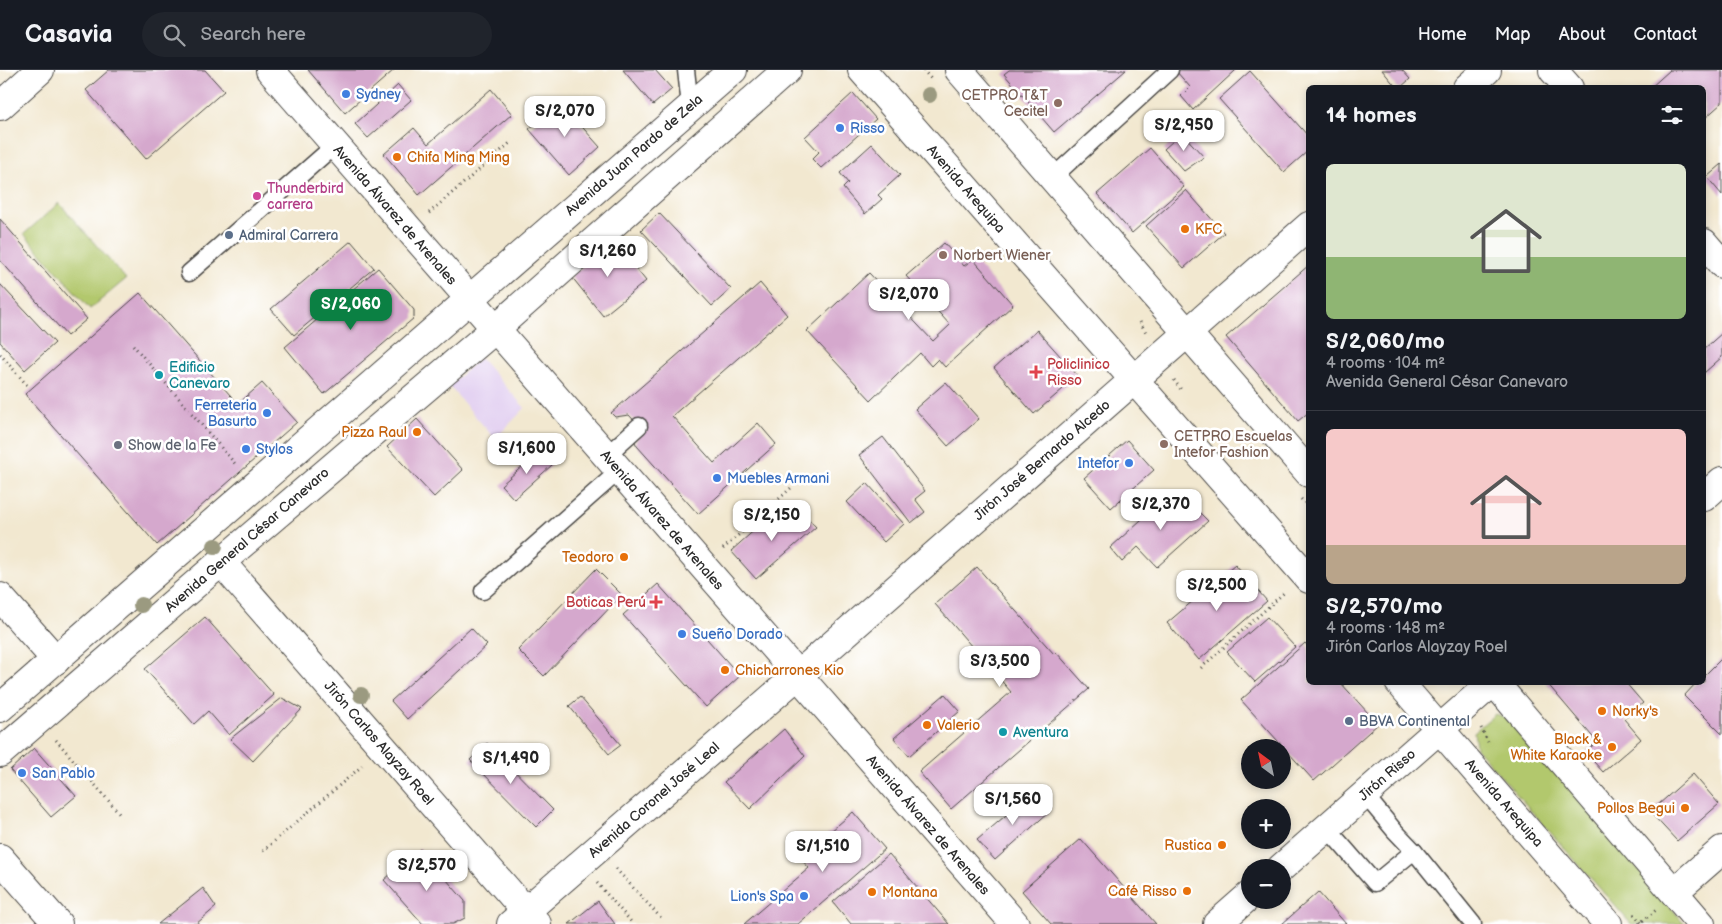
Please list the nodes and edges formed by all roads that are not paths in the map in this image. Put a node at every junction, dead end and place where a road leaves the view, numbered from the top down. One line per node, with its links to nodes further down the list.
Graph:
1 (40, 70): 13 (main road)
2 (270, 70): 15 (main road, Avenida Álvarez de Arenales)
3 (687, 70): 14 (lane)
4 (732, 70): 14 (main road, Avenida Juan Pardo de Zela)
5 (787, 70): 22 (main road)
6 (862, 70): 24 (main road, Avenida Arequipa)
7 (959, 70): 16 (main road)
8 (1170, 70): 16 (lane)
9 (1486, 70): 11 (main road)
10 (1554, 70): 12 (main road)
11 (1470, 85)
12 (1566, 85)
13 (0, 106)
14 (690, 106): 21 (main road, Avenida Juan Pardo de Zela)
15 (335, 146): 20 (lane); 21 (main road, Avenida Álvarez de Arenales)
16 (1053, 177): 23 (main road)
17 (1306, 229): 23 (main road, Jirón José Bernardo Alcedo)
18 (1706, 245): 19 (main road)
19 (1722, 264)
20 (188, 273)
21 (468, 299): 22 (main road, Avenida Álvarez de Arenales); 34 (main road)
22 (495, 329): 26 (main road, Avenida Álvarez de Arenales); 30 (main road, Avenida General César Canevaro)
23 (1188, 332): 24 (main road, Jirón José Bernardo Alcedo); 27 (main road)
24 (1133, 380): 31 (main road, Avenida Arequipa); 35 (main road, Jirón José Bernardo Alcedo)
25 (639, 426): 26 (lane)
26 (612, 463): 32 (lane); 35 (main road, Avenida Álvarez de Arenales)
27 (1306, 470)
28 (1722, 481): 29 (main road)
29 (1706, 495)
30 (220, 562): 41 (main road, Avenida General César Canevaro); 50 (main road, Jirón Carlos Alayzay Roel)
31 (1306, 577)
32 (483, 591)
33 (0, 597): 34 (main road)
34 (56, 660): 39 (main road)
35 (798, 675): 50 (main road, Avenida Coronel José Leal); 52 (main road, Avenida Álvarez de Arenales)
36 (1402, 685): 40 (main road, Avenida Arequipa)
37 (1490, 685): 40 (main road, Jirón Risso)
38 (1496, 685): 48 (main road)
39 (0, 708)
40 (1439, 729): 42 (main road, Jirón Risso); 55 (main road, Avenida Arequipa)
41 (0, 753)
42 (1365, 795): 43 (main road, Jirón Risso); 45 (lane)
43 (1326, 828): 45 (lane); 47 (main road, Jirón Risso)
44 (1722, 850): 48 (main road)
45 (1414, 851): 54 (lane)
46 (0, 858): 51 (main road)
47 (1291, 859)
48 (1674, 892): 56 (main road)
49 (1241, 903): 53 (main road)
50 (525, 920)
51 (58, 924)
52 (1015, 924)
53 (1217, 924)
54 (1473, 924)
55 (1608, 924)
56 (1701, 924)

